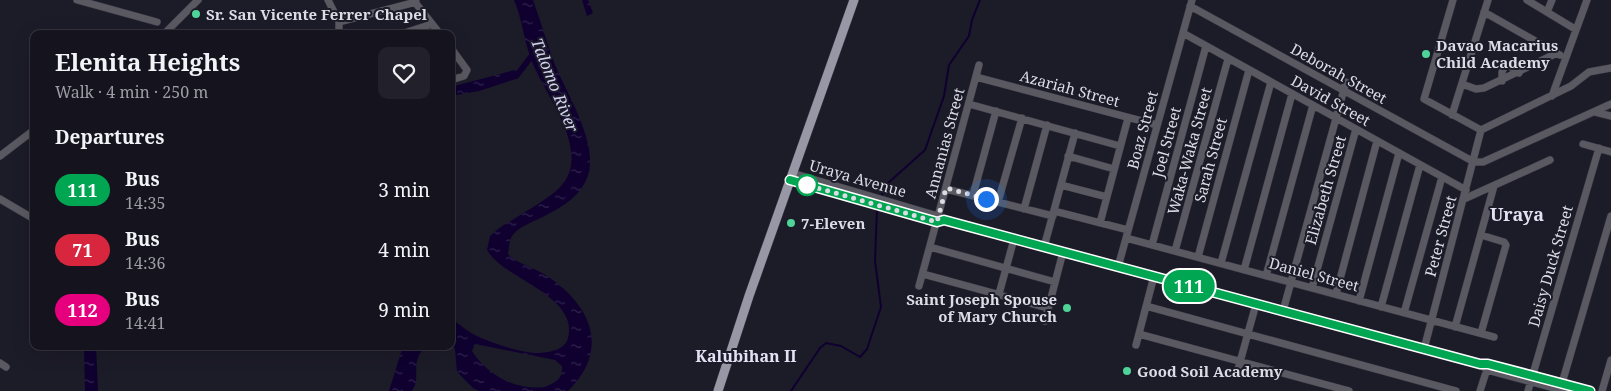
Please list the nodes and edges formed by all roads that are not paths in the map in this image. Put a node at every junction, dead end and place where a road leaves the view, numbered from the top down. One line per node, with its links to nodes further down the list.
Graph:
1 (77, 0): 14 (street)
2 (198, 0): 18 (street)
3 (328, 0): 15 (street)
4 (854, 0): 69 (main road)
5 (1453, 0): 46 (street)
6 (1488, 0): 12 (street)
7 (1527, 0): 13 (street)
8 (1552, 0): 13 (street)
9 (1587, 0): 17 (street)
10 (414, 1): 15 (street); 16 (street)
11 (1191, 3): 22 (street, Boaz Street); 38 (street, Deborah Street)
12 (1484, 12): 25 (street); 37 (street)
13 (1548, 12): 17 (street)
14 (157, 22)
15 (339, 22): 19 (street)
16 (432, 24): 20 (street); 21 (street)
17 (1576, 29): 26 (street)
18 (168, 30)
19 (339, 30)
20 (413, 30)
21 (437, 30)
22 (1183, 33): 23 (street, David Street); 52 (street, Boaz Street)
23 (1206, 46): 27 (street, David Street); 89 (street, Joel Street)
24 (455, 53): 33 (street)
25 (1557, 53): 26 (street); 31 (street)
26 (1564, 57): 40 (street)
27 (1228, 59): 30 (street, David Street); 92 (street, Waka-Waka Street)
28 (980, 65): 32 (street, Annanias Street)
29 (1611, 68): 40 (street)
30 (1249, 70): 35 (street, David Street); 94 (street, Sarah Street)
31 (1519, 72): 34 (street); 34 (street)
32 (976, 77): 41 (street, Annanias Street); 49 (street, Azariah Street)
33 (455, 79)
34 (1502, 81): 37 (street)
35 (1271, 82): 39 (street, David Street); 95 (street)
36 (1346, 82): 38 (street)
37 (1462, 84): 46 (street)
38 (1344, 91): 50 (street); 66 (street, Deborah Street)
39 (1292, 94): 43 (street, David Street); 98 (street)
40 (1552, 96): 54 (street)
41 (969, 104): 44 (street); 73 (street, Annanias Street)
42 (1611, 104): 45 (street)
43 (1313, 105): 50 (street, David Street); 101 (street)
44 (996, 111): 48 (street); 75 (street)
45 (1595, 112): 47 (street); 66 (street)
46 (1452, 116): 54 (street)
47 (1611, 116)
48 (1022, 118): 51 (street); 79 (street)
49 (1128, 118): 52 (street, Azariah Street); 59 (street)
50 (1336, 118): 53 (street, David Street); 103 (street)
51 (1047, 125): 56 (street); 80 (street)
52 (1158, 125): 86 (street, Boaz Street)
53 (1356, 129): 57 (street, David Street); 105 (street, Elizabeth Street)
54 (1481, 130): 66 (street, Peter Street)
55 (30, 133): 63 (street)
56 (1074, 133): 59 (street); 64 (street)
57 (1377, 141): 62 (street, David Street); 107 (street)
58 (1583, 144): 60 (street)
59 (1120, 146): 68 (street)
60 (1599, 148): 61 (street); 128 (street, Daisy Duck Street)
61 (1611, 152)
62 (1399, 153): 67 (street, David Street); 108 (street)
63 (0, 156)
64 (1068, 156): 68 (street); 71 (street)
65 (1550, 160): 72 (street)
66 (1474, 162): 74 (street, Peter Street)
67 (1420, 165): 70 (street, David Street); 111 (street)
68 (1114, 169): 76 (street)
69 (791, 176): 84 (street, Uraya Avenue); 130 (main road)
70 (1442, 176): 74 (street, David Street); 114 (street)
71 (1061, 184): 76 (street); 81 (street)
72 (1494, 186): 78 (street); 87 (street)
73 (946, 188): 75 (street, Daniel Street); 84 (street, Annanias Street)
74 (1466, 190): 78 (street, Peter Street)
75 (973, 195): 79 (street, Daniel Street)
76 (1107, 197): 85 (street)
77 (0, 199): 83 (street)
78 (1464, 199): 115 (street, Peter Street)
79 (998, 202): 80 (street, Daniel Street)
80 (1024, 209): 81 (street, Daniel Street)
81 (1053, 213): 85 (street, Daniel Street); 91 (street)
82 (1611, 216): 129 (street)
83 (30, 217)
84 (940, 219): 88 (street, Uraya Avenue); 90 (street, Annanias Street)
85 (1100, 223): 86 (street, Daniel Street)
86 (1127, 234): 89 (street, Daniel Street); 96 (street, Boaz Street)
87 (1481, 235): 117 (street); 120 (street)
88 (1014, 239): 91 (street, Uraya Avenue); 97 (street)
89 (1152, 245): 92 (street, Daniel Street)
90 (930, 247): 97 (street); 99 (street, Annanias Street)
91 (1044, 247): 93 (street, Uraya Avenue)
92 (1175, 251): 94 (street, Daniel Street)
93 (1063, 252): 96 (street, Uraya Avenue); 102 (street)
94 (1198, 257): 95 (street, Daniel Street)
95 (1221, 264): 98 (street, Daniel Street)
96 (1118, 267): 100 (street, Uraya Avenue)
97 (1006, 268): 102 (street); 106 (street)
98 (1244, 270): 101 (street, Daniel Street)
99 (923, 274): 104 (street, Annanias Street); 106 (street)
100 (1154, 276): 109 (street, Uraya Avenue); 110 (street)
101 (1266, 276): 103 (street, Daniel Street)
102 (1055, 282): 112 (street)
103 (1291, 282): 105 (street, Daniel Street); 113 (street)
104 (920, 286)
105 (1312, 288): 107 (street, Daniel Street)
106 (999, 294): 112 (street)
107 (1336, 294): 108 (street, Daniel Street)
108 (1359, 300): 111 (street, Daniel Street)
109 (1256, 304): 113 (street, Uraya Avenue); 119 (street)
110 (1146, 306): 118 (street); 119 (street)
111 (1381, 307): 114 (street, Daniel Street)
112 (1048, 308): 116 (street)
113 (1283, 311): 123 (street, Uraya Avenue)
114 (1404, 313): 115 (street, Daniel Street)
115 (1431, 320): 117 (street, Daniel Street); 123 (street, Peter Street)
116 (1045, 321)
117 (1455, 327): 120 (street, Daniel Street)
118 (1139, 334): 122 (street); 125 (street)
119 (1248, 334): 125 (street); 132 (street)
120 (1481, 334): 121 (street, Daniel Street)
121 (1494, 337)
122 (1136, 345)
123 (1424, 349): 126 (street, Uraya Avenue)
124 (1611, 360): 136 (street)
125 (1240, 362): 127 (street); 131 (street)
126 (1488, 367): 128 (street, Uraya Avenue); 133 (street)
127 (1237, 373)
128 (1531, 379): 129 (street, Uraya Avenue); 134 (street, Daisy Duck Street)
129 (1562, 388): 135 (street, Uraya Avenue)
130 (718, 391)
131 (1349, 391)
132 (1456, 391)
133 (1480, 391)
134 (1528, 391)
135 (1590, 391)
136 (1602, 391)

